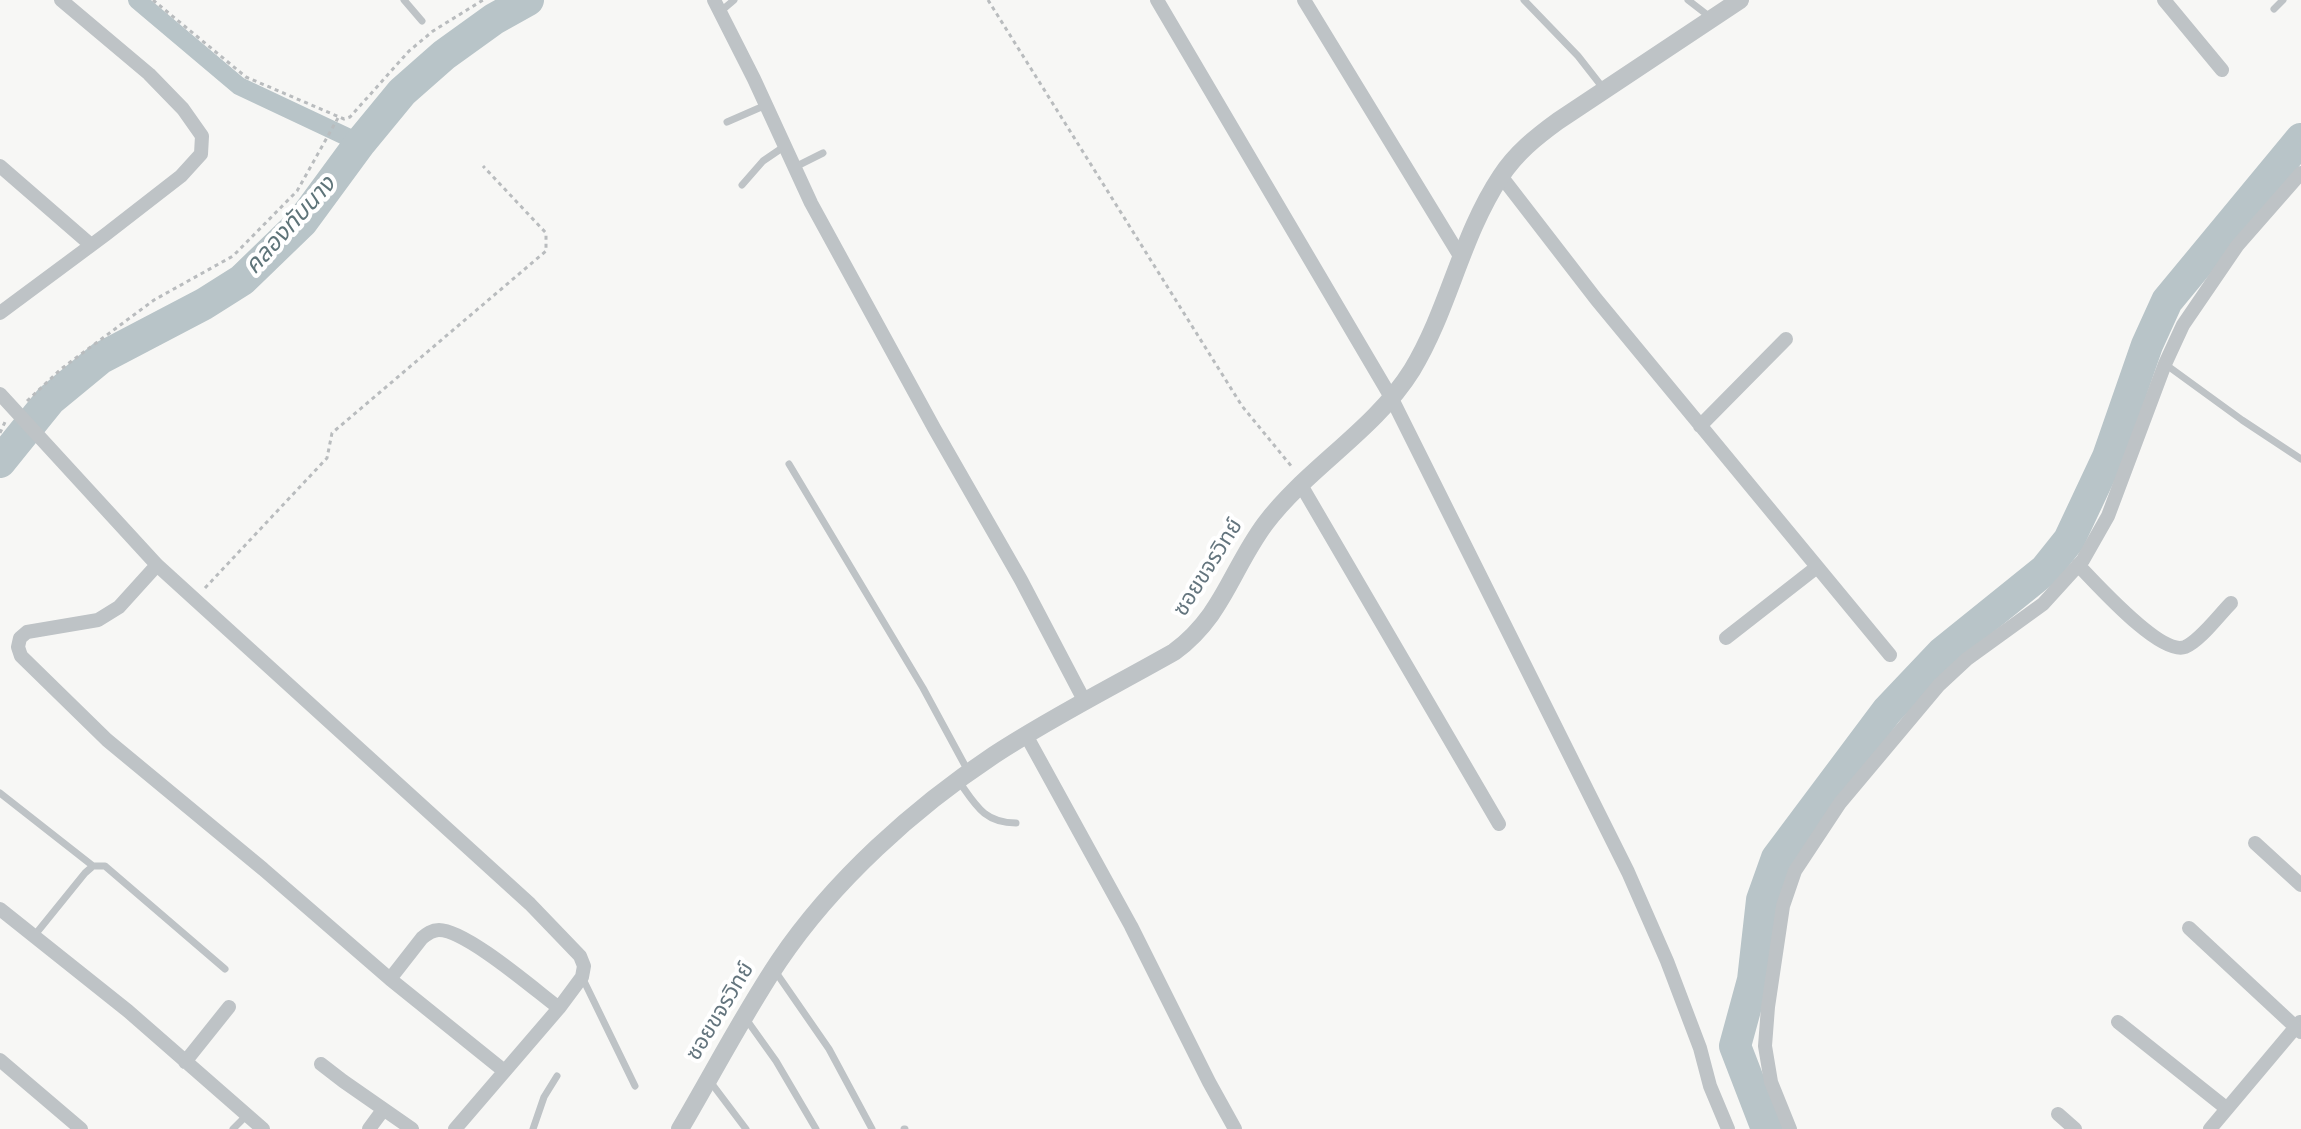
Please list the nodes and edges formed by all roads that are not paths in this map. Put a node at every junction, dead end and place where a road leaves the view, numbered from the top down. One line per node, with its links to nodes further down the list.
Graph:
1 (61, 0): 26 (street)
2 (404, 0): 14 (lane)
3 (734, 0): 11 (lane)
4 (1157, 0): 32 (street)
5 (1304, 0): 27 (street)
6 (1524, 0): 16 (lane)
7 (1688, 0): 13 (lane)
8 (1740, 0): 13 (street, ซอยขจรวิทย์)
9 (2164, 0): 15 (street)
10 (2283, 0): 12 (lane)
11 (718, 6): 17 (street)
12 (2274, 9)
13 (1712, 19): 16 (street, ซอยขจรวิทย์)
14 (422, 21)
15 (2222, 70)
16 (1605, 90): 24 (street, ซอยขจรวิทย์)
17 (766, 105): 18 (lane); 19 (street)
18 (727, 122)
19 (785, 146): 22 (street); 25 (lane)
20 (823, 153): 22 (lane)
21 (0, 166): 26 (street)
22 (795, 167): 43 (street)
23 (2301, 173): 30 (street)
24 (1501, 176): 27 (street, ซอยขจรวิทย์); 33 (street)
25 (742, 185)
26 (91, 245): 28 (street)
27 (1460, 256): 32 (street, ซอยขจรวิทย์)
28 (0, 313)
29 (1786, 339): 33 (street)
30 (2165, 364): 34 (lane); 38 (street)
31 (0, 394): 37 (street)
32 (1392, 399): 36 (street, ซอยขจรวิทย์); 87 (street)
33 (1700, 426): 39 (street)
34 (2301, 459)
35 (789, 464): 45 (lane)
36 (1303, 484): 43 (street, ซอยขจรวิทย์); 48 (street)
37 (157, 565): 57 (street); 58 (street)
38 (2078, 565): 40 (street); 88 (street)
39 (1817, 567): 41 (street); 42 (street)
40 (2231, 603)
41 (1726, 638)
42 (1890, 655)
43 (1085, 702): 44 (street, ซอยขจรวิทย์)
44 (1026, 735): 45 (street, ซอยขจรวิทย์); 86 (street)
45 (964, 777): 47 (lane); 56 (street, ซอยขจรวิทย์)
46 (0, 793): 50 (lane)
47 (1016, 823)
48 (1499, 824)
49 (2255, 843): 51 (street)
50 (93, 866): 54 (lane); 55 (lane)
51 (2301, 885)
52 (0, 909): 54 (street)
53 (2189, 928): 63 (street)
54 (33, 937): 65 (street)
55 (225, 969)
56 (774, 969): 61 (street, ซอยขจรวิทย์); 85 (lane)
57 (582, 977): 60 (street); 70 (lane)
58 (390, 979): 60 (street); 67 (street)
59 (229, 1007): 65 (street)
60 (559, 1008): 67 (street)
61 (745, 1017): 69 (street, ซอยขจรวิทย์); 84 (lane)
62 (2118, 1022): 71 (street)
63 (2299, 1027): 71 (street)
64 (0, 1060): 75 (street)
65 (185, 1062): 74 (street)
66 (321, 1064): 72 (street)
67 (503, 1070): 80 (street)
68 (557, 1076): 81 (lane)
69 (709, 1080): 82 (street, ซอยขจรวิทย์); 83 (lane)
70 (635, 1086)
71 (2226, 1108): 90 (street)
72 (383, 1110): 78 (street); 79 (street)
73 (2058, 1114): 89 (street)
74 (247, 1115): 76 (lane); 77 (street)
75 (81, 1129)
76 (233, 1129)
77 (263, 1129)
78 (369, 1129)
79 (412, 1129)
80 (455, 1129)
81 (533, 1129)
82 (680, 1129)
83 (746, 1129)
84 (816, 1129)
85 (872, 1129)
86 (1235, 1129)
87 (1728, 1129)
88 (1790, 1129)
89 (2075, 1129)
90 (2210, 1129)

